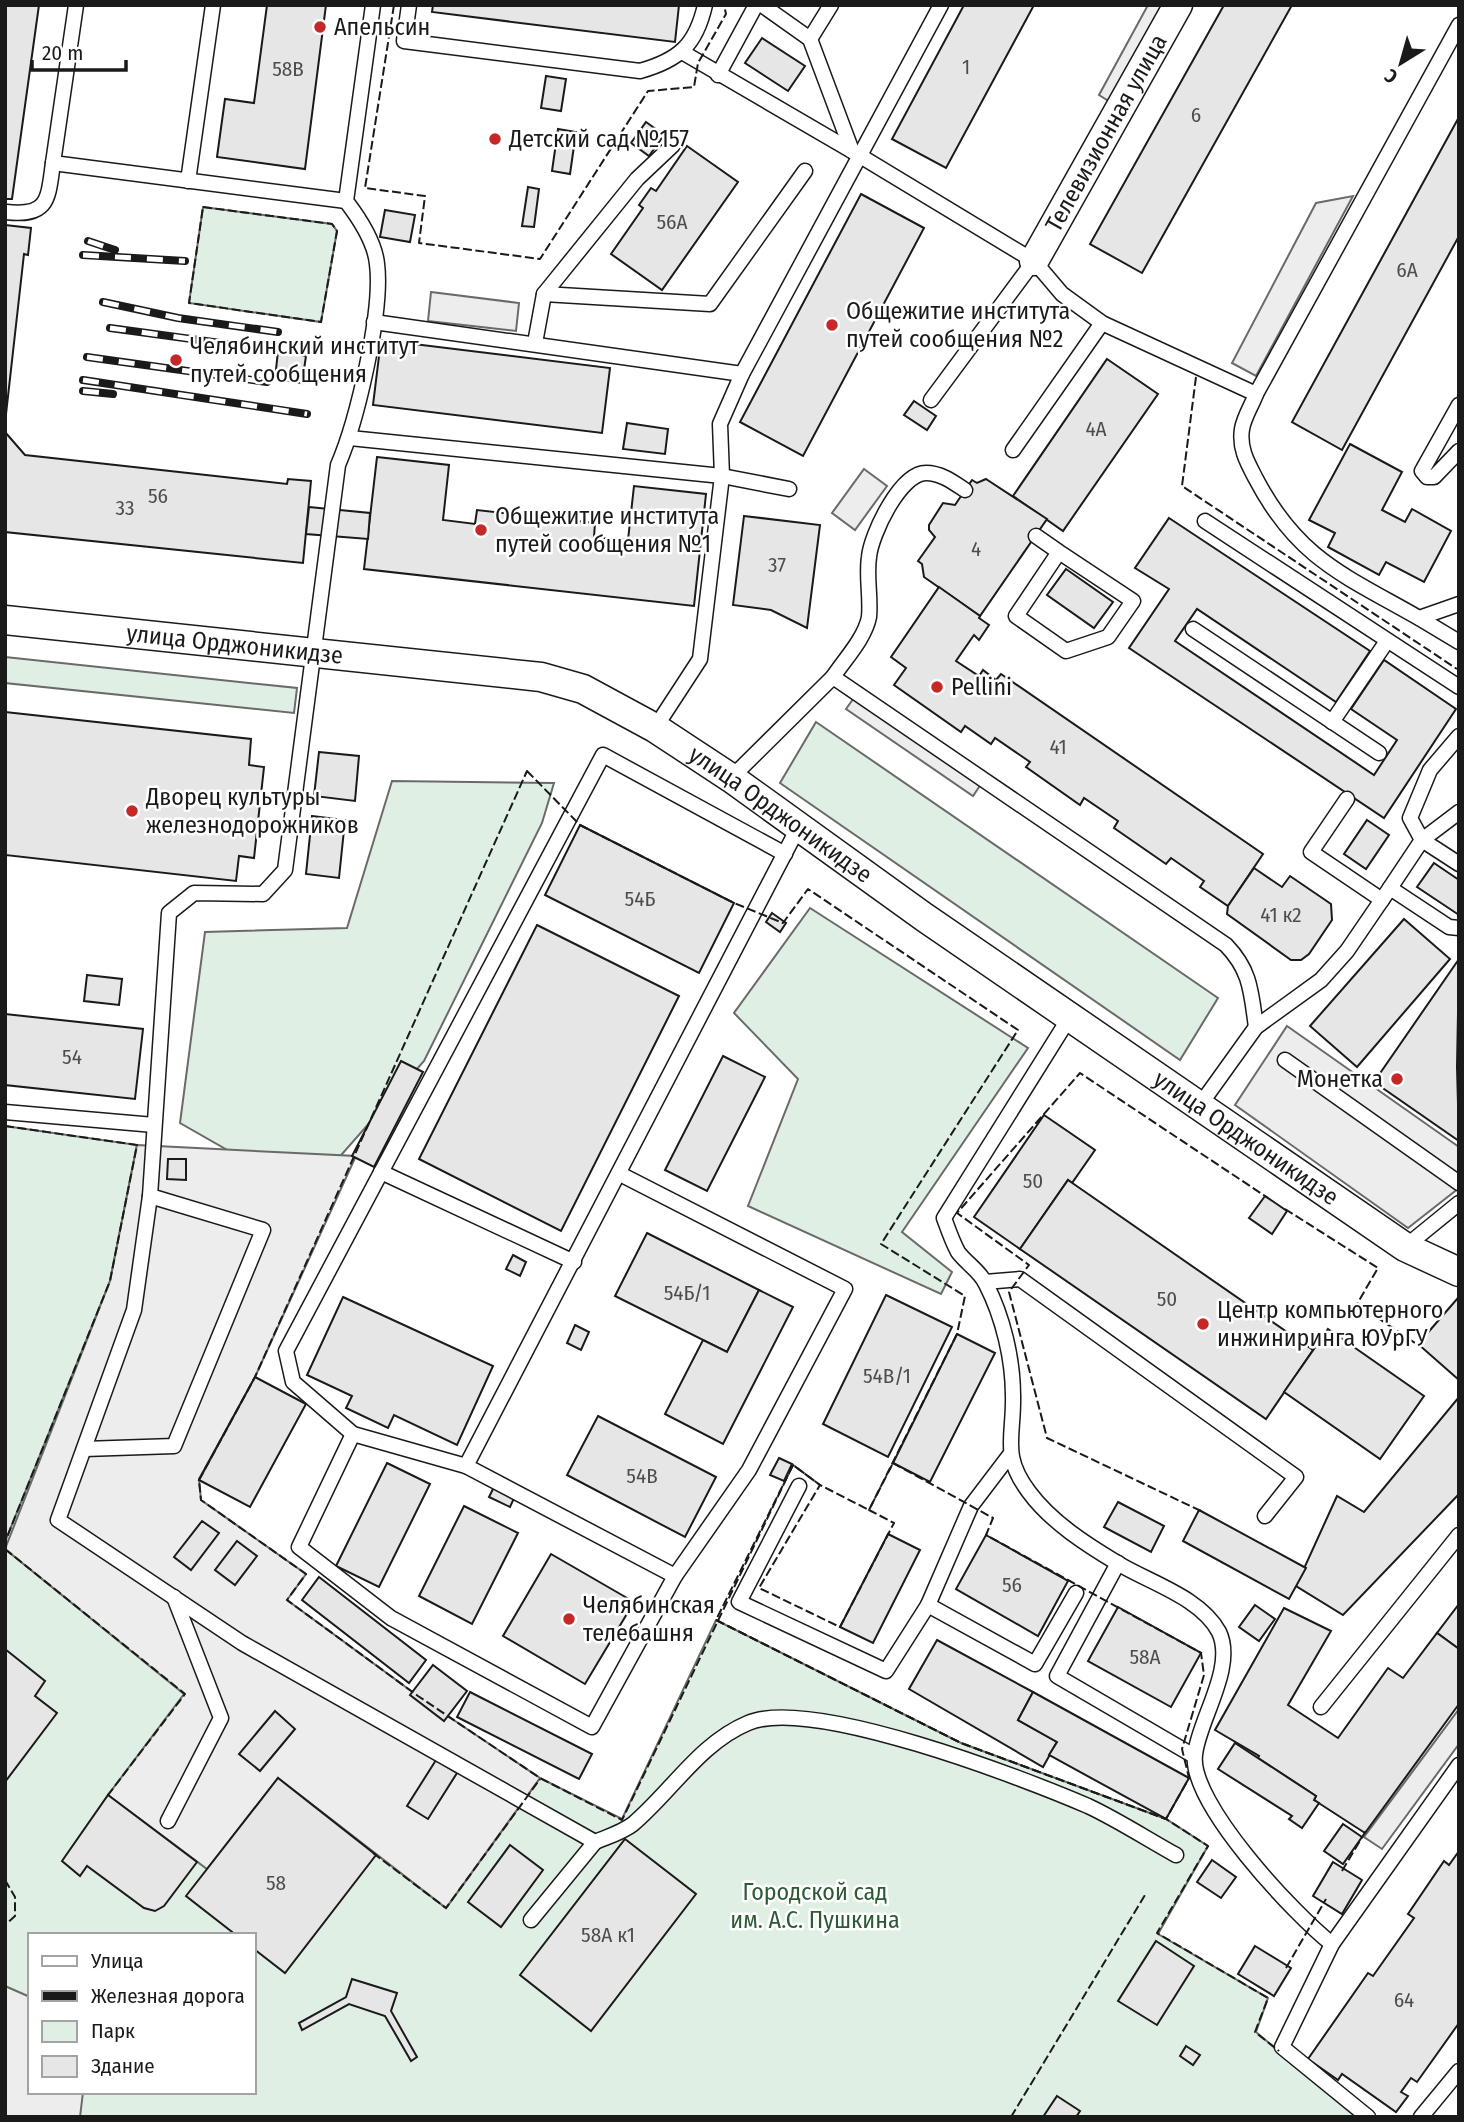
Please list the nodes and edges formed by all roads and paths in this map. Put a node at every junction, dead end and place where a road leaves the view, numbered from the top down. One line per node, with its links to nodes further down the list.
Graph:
1 (76, 5): 17 (lane)
2 (213, 5): 19 (lane)
3 (373, 5): 20 (lane)
4 (409, 5): 13 (lane)
5 (705, 5): 13 (lane)
6 (756, 5): 14 (lane)
7 (762, 5): 12 (lane)
8 (831, 5): 12 (lane)
9 (941, 5): 16 (lane)
10 (1178, 5): 22 (street, Телевизионная улица)
11 (1459, 25): 28 (lane)
12 (810, 39): 16 (lane)
13 (682, 52): 14 (lane)
14 (718, 75): 16 (lane)
15 (673, 145): 23 (lane)
16 (856, 153): 22 (lane); 27 (lane)
17 (53, 163): 19 (lane); 21 (lane)
18 (805, 171): 23 (lane)
19 (188, 181): 20 (lane)
20 (346, 201): 24 (lane)
21 (6, 212)
22 (1034, 261): 25 (lane); 29 (lane)
23 (544, 294): 26 (lane)
24 (374, 322): 26 (lane); 31 (lane)
25 (1102, 323): 28 (lane); 32 (lane)
26 (535, 343): 27 (lane)
27 (742, 374): 34 (lane)
28 (1256, 394): 41 (lane)
29 (931, 401)
30 (1459, 405): 33 (lane)
31 (350, 438): 34 (lane); 46 (lane)
32 (1013, 450)
33 (1459, 451)
34 (722, 476): 35 (lane); 50 (lane)
35 (789, 489)
36 (965, 490): 47 (lane)
37 (1205, 521): 44 (lane)
38 (1036, 536): 39 (lane)
39 (1059, 552): 39 (lane)
40 (1459, 604): 41 (lane)
41 (1419, 618): 45 (lane)
42 (5, 620): 46 (street, улица Орджоникидзе)
43 (1193, 629): 49 (lane)
44 (1387, 641): 48 (lane); 49 (lane)
45 (1459, 642)
46 (316, 653): 50 (street, улица Орджоникидзе); 67 (lane)
47 (833, 677): 53 (lane); 63 (lane)
48 (1459, 687)
49 (1332, 722): 52 (lane)
50 (655, 728): 53 (street, улица Орджоникидзе)
51 (1459, 736): 57 (lane)
52 (1379, 753)
53 (731, 778): 56 (street, улица Орджоникидзе)
54 (1347, 799): 60 (lane)
55 (1459, 812): 57 (lane)
56 (799, 826): 58 (lane); 62 (street, улица Орджоникидзе)
57 (1422, 840): 59 (lane); 60 (lane)
58 (785, 854): 68 (lane); 69 (lane)
59 (1459, 864)
60 (1386, 894): 61 (lane); 63 (lane)
61 (1459, 928)
62 (1071, 1015): 65 (street, улица Орджоникидзе); 76 (lane)
63 (1256, 1027): 65 (lane)
64 (1285, 1060): 70 (lane)
65 (1199, 1105): 73 (street, улица Орджоникидзе)
66 (5, 1112): 67 (lane)
67 (153, 1125): 71 (lane)
68 (381, 1171): 74 (lane); 77 (lane)
69 (621, 1174): 74 (lane); 85 (lane)
70 (1459, 1183)
71 (150, 1196): 78 (lane); 78 (lane)
72 (1459, 1203): 73 (lane)
73 (1405, 1247): 75 (street, улица Орджоникидзе)
74 (574, 1262): 80 (lane)
75 (1459, 1272)
76 (985, 1282): 79 (lane); 82 (lane)
77 (353, 1434): 80 (lane); 85 (lane)
78 (84, 1449): 87 (lane)
79 (1009, 1456): 84 (lane); 88 (lane)
80 (466, 1466): 85 (lane)
81 (799, 1486): 88 (lane)
82 (1265, 1517)
83 (1459, 1535): 89 (lane)
84 (1118, 1563): 90 (lane); 90 (lane)
85 (675, 1576)
86 (1076, 1592): 88 (lane)
87 (174, 1597): 92 (lane); 93 (lane)
88 (928, 1605)
89 (1321, 1707)
90 (1194, 1756): 96 (lane)
91 (1459, 1765): 96 (lane)
92 (168, 1821)
93 (595, 1842): 94 (lane); 95 (lane)
94 (1176, 1856)
95 (531, 1920)
96 (1332, 1944): 98 (lane)
97 (1459, 2071): 99 (lane)
98 (1367, 2117)
99 (1420, 2117)

